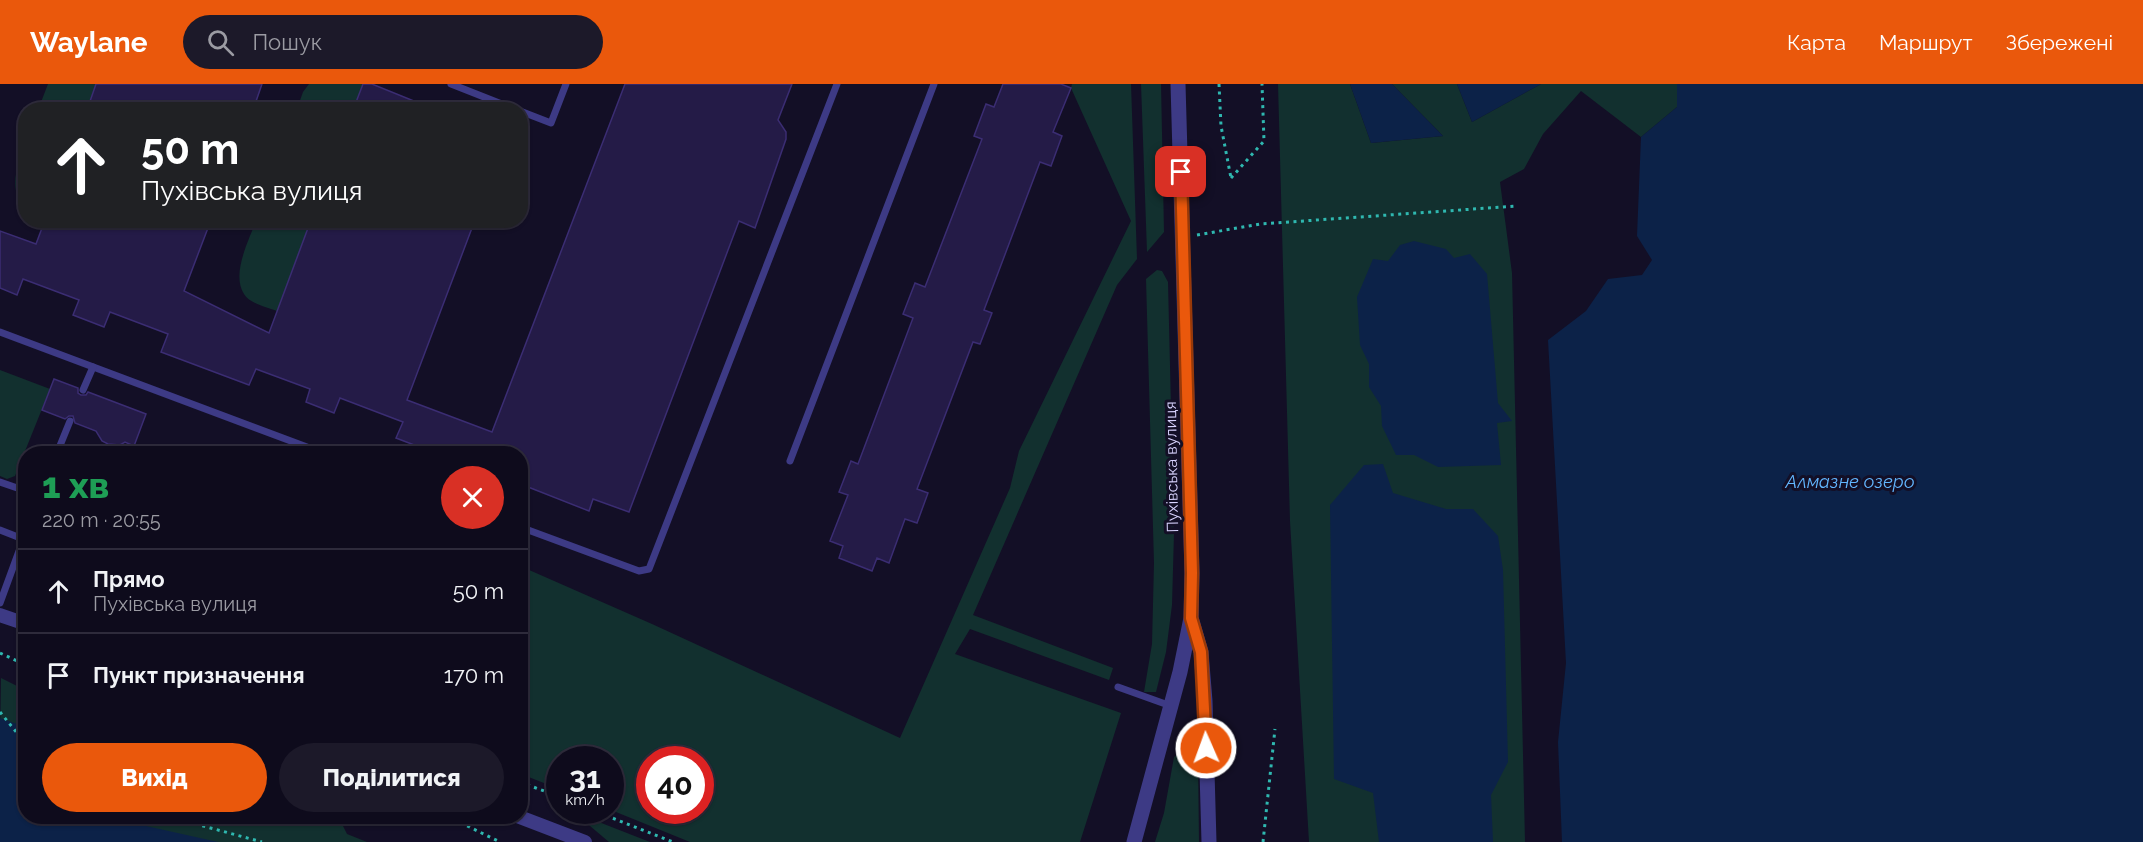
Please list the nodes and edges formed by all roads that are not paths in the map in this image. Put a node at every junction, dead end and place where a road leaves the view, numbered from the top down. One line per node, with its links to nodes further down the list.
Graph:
1 (451, 84): 6 (lane)
2 (566, 84): 7 (lane)
3 (837, 84): 18 (lane)
4 (934, 84): 14 (lane)
5 (1178, 84): 23 (street, Пухівська вулиця)
6 (498, 102)
7 (528, 114)
8 (0, 332): 9 (lane)
9 (93, 367): 10 (lane); 13 (lane)
10 (83, 390)
11 (70, 421): 12 (lane)
12 (60, 446)
13 (304, 446)
14 (790, 461)
15 (0, 482): 16 (lane)
16 (18, 488)
17 (0, 530): 19 (lane)
18 (528, 530)
19 (18, 534)
20 (18, 553): 21 (lane)
21 (0, 603)
22 (0, 615): 24 (street)
23 (1191, 618): 26 (street, Пухівська вулиця); 30 (street)
24 (18, 621)
25 (1118, 687): 26 (lane)
26 (1171, 706): 29 (street, Пухівська вулиця)
27 (528, 820): 28 (street)
28 (585, 842)
29 (1134, 842)
30 (1209, 842)

